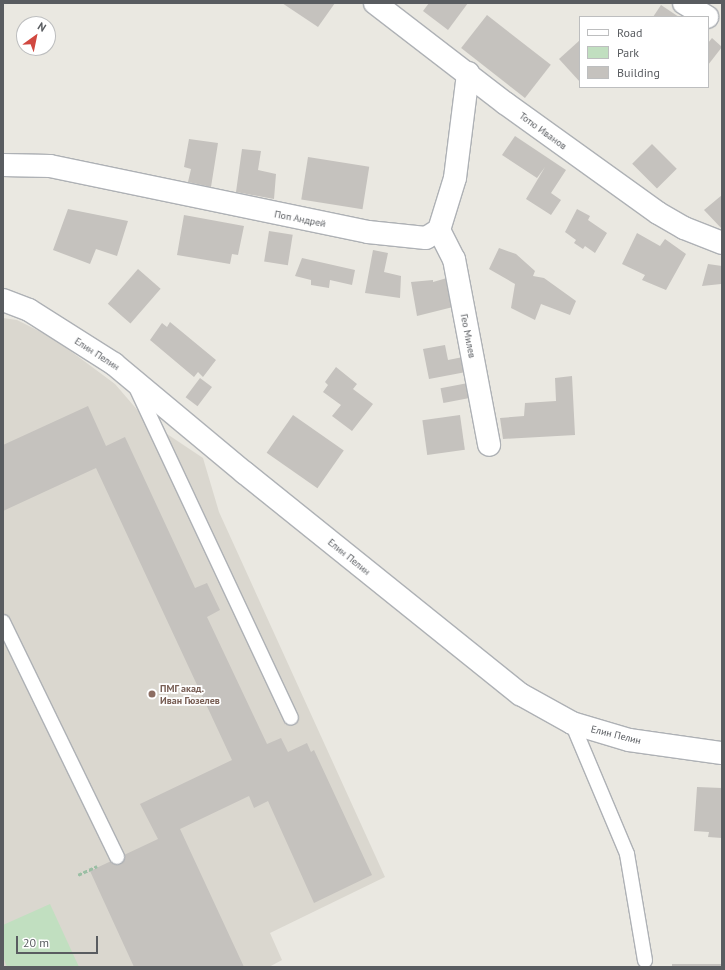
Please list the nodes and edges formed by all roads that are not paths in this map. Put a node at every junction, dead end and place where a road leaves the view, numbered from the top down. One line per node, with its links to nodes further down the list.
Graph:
1 (375, 3): 6 (street, Тотю Иванов)
2 (684, 3): 3 (street)
3 (706, 16)
4 (709, 18): 5 (street)
5 (722, 26)
6 (468, 73): 8 (street); 9 (street, Тотю Иванов)
7 (3, 165): 8 (street, Поп Андрей)
8 (439, 230): 12 (street, Гео Милев)
9 (722, 243)
10 (3, 300): 11 (street, Елин Пелин)
11 (133, 380): 14 (lane); 15 (street, Елин Пелин)
12 (489, 445)
13 (3, 622): 17 (lane)
14 (291, 718)
15 (572, 723): 16 (street, Елин Пелин); 18 (lane)
16 (722, 754)
17 (117, 857)
18 (645, 960)

